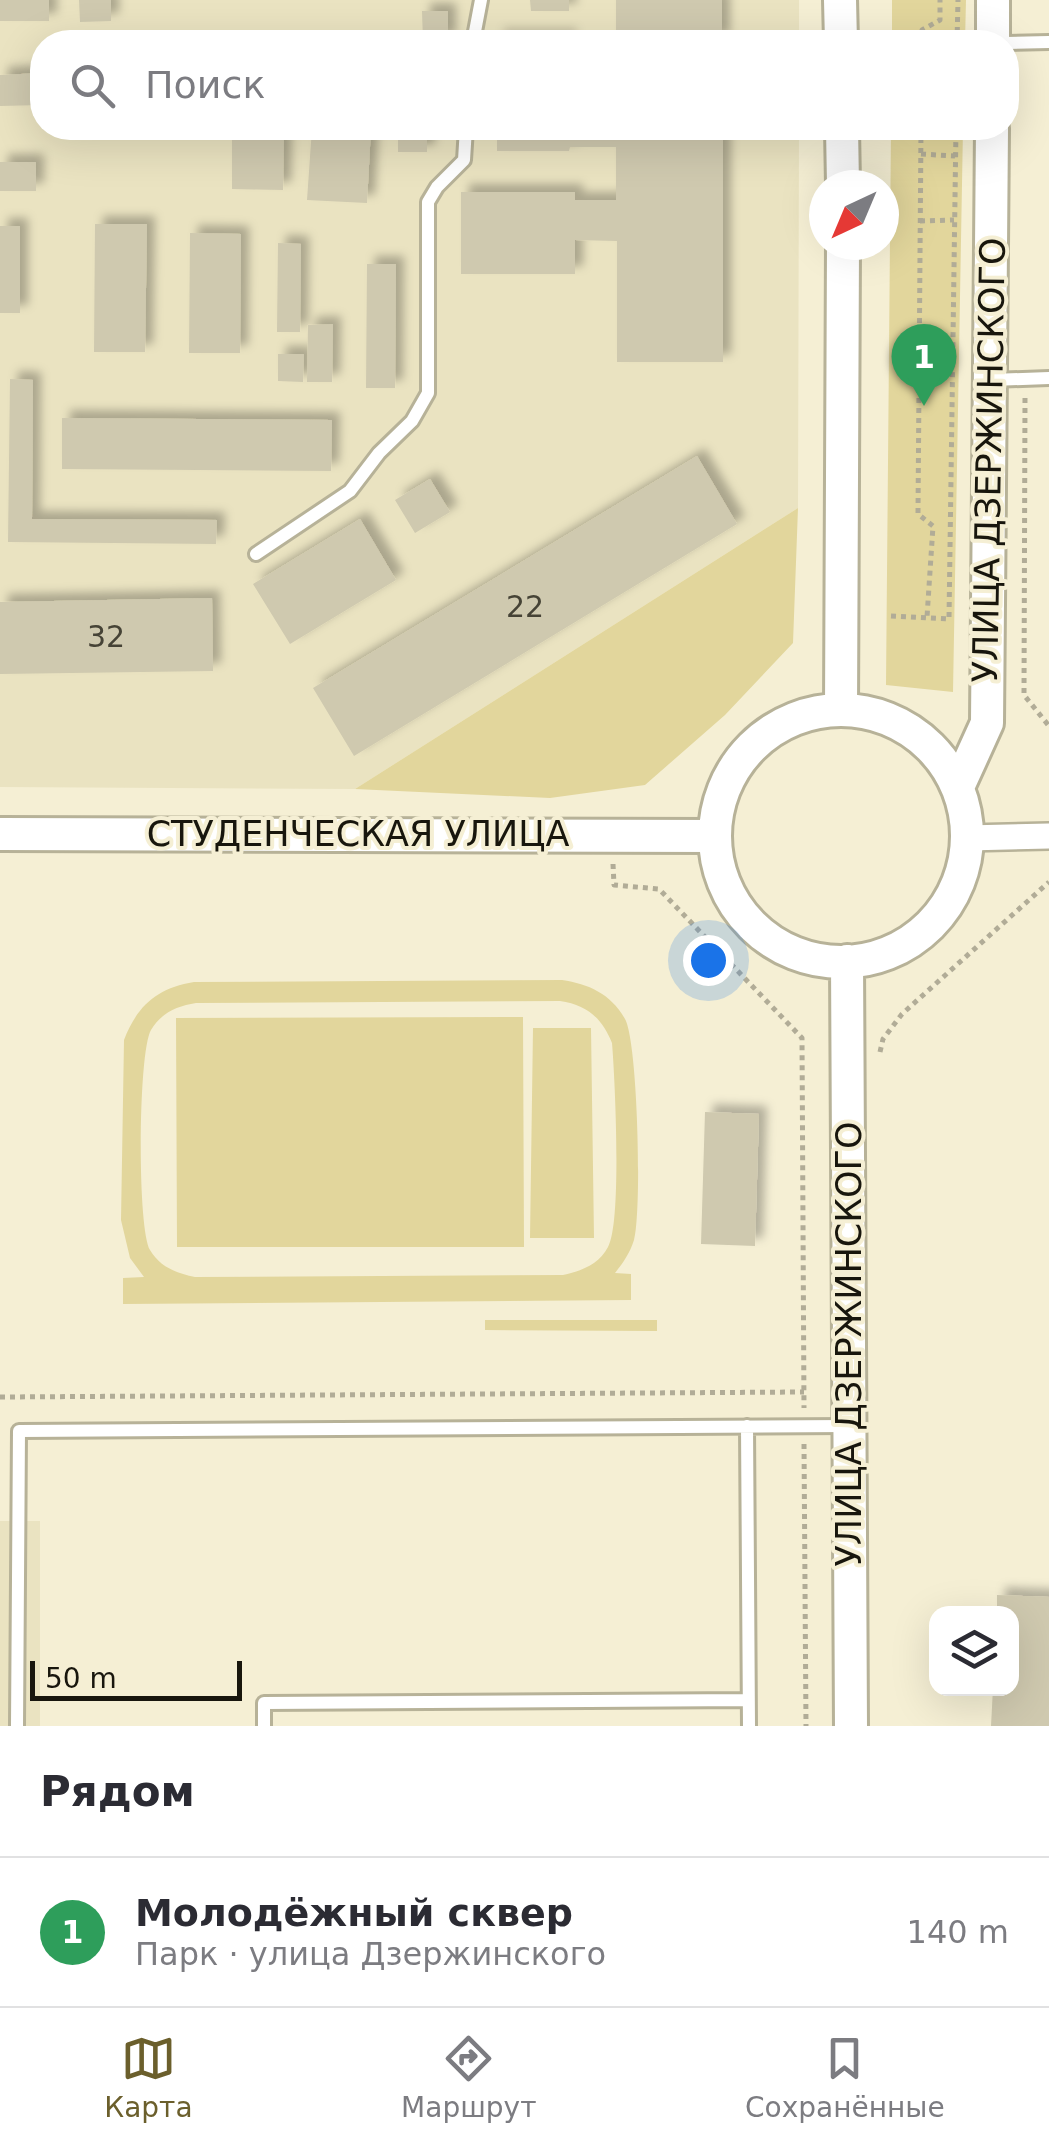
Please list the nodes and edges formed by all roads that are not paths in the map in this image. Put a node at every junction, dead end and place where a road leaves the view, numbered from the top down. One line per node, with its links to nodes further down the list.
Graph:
1 (481, 0): 4 (lane)
2 (840, 0): 5 (street)
3 (993, 0): 6 (street)
4 (476, 30)
5 (841, 30)
6 (992, 30)
7 (1019, 42): 8 (lane)
8 (1049, 42)
9 (465, 140): 16 (lane)
10 (842, 140): 12 (street)
11 (992, 140): 15 (street, УЛИЦА ДЗЕРЖИНСКОГО)
12 (842, 170)
13 (843, 260): 17 (street)
14 (1049, 378): 15 (lane)
15 (989, 380): 18 (street, УЛИЦА ДЗЕРЖИНСКОГО)
16 (256, 554)
17 (841, 710): 18 (street); 20 (street)
18 (958, 787): 22 (street)
19 (0, 834): 20 (street, СТУДЕНЧЕСКАЯ УЛИЦА)
20 (715, 836): 23 (street)
21 (1049, 836): 22 (street)
22 (967, 838): 23 (street)
23 (848, 961): 25 (street, УЛИЦА ДЗЕРЖИНСКОГО)
24 (746, 1426): 25 (lane); 26 (lane); 27 (lane)
25 (850, 1426): 30 (street, УЛИЦА ДЗЕРЖИНСКОГО)
26 (748, 1700): 28 (lane); 29 (lane)
27 (17, 1726)
28 (264, 1726)
29 (749, 1726)
30 (851, 1726)

